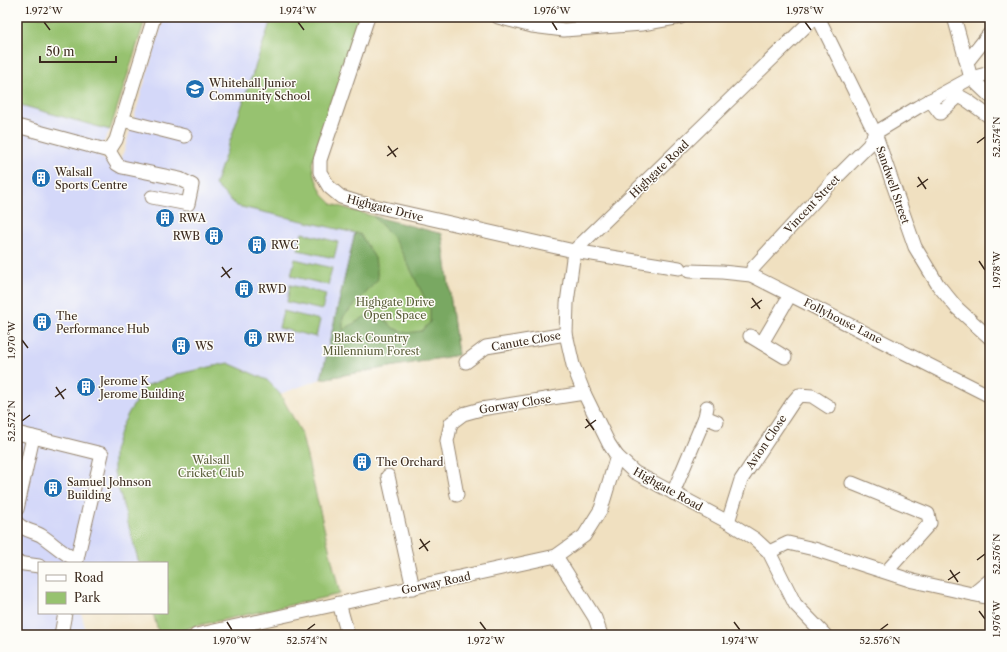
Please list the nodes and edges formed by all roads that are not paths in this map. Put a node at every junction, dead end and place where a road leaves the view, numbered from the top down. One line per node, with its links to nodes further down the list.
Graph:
1 (154, 17): 15 (street)
2 (368, 17): 21 (street, Highgate Drive)
3 (498, 17): 7 (street)
4 (680, 17): 7 (street)
5 (816, 17): 17 (street, Sandwell Street); 21 (street, Highgate Road)
6 (954, 17): 9 (street)
7 (562, 23)
8 (990, 34): 9 (street)
9 (966, 62): 11 (street)
10 (990, 73): 11 (street)
11 (971, 78): 12 (street); 13 (street)
12 (990, 96)
13 (930, 100): 14 (street); 17 (street)
14 (990, 117)
15 (122, 120): 18 (street); 19 (street)
16 (17, 126): 19 (street)
17 (875, 133): 22 (street, Vincent Street); 26 (street, Sandwell Street)
18 (185, 136)
19 (109, 151): 20 (street)
20 (152, 197)
21 (574, 251): 22 (street, Follyhouse Lane); 24 (street, Highgate Road)
22 (751, 275): 23 (street, Follyhouse Lane)
23 (790, 295): 27 (street); 31 (street, Follyhouse Lane)
24 (566, 334): 29 (street, Canute Close); 30 (street, Highgate Road)
25 (750, 336): 27 (street)
26 (990, 338)
27 (762, 344): 28 (street)
28 (785, 357)
29 (466, 362)
30 (584, 393): 36 (street, Highgate Road); 40 (street, Gorway Close)
31 (990, 396)
32 (829, 407): 42 (street, Avion Close)
33 (717, 422): 39 (street)
34 (17, 433): 35 (street)
35 (34, 437): 41 (street); 46 (street)
36 (618, 456): 39 (street, Highgate Road); 45 (street, Gorway Road)
37 (388, 476): 51 (street)
38 (852, 483): 49 (street)
39 (673, 493): 42 (street, Highgate Road)
40 (456, 494)
41 (17, 509)
42 (728, 522): 44 (street, Highgate Road)
43 (17, 523): 46 (street)
44 (769, 552): 49 (street); 60 (street)
45 (556, 556): 51 (street, Gorway Road); 59 (street)
46 (76, 562)
47 (17, 563): 48 (street)
48 (38, 566)
49 (887, 571): 52 (street)
50 (990, 580): 52 (street)
51 (413, 588): 54 (street, Gorway Road)
52 (973, 594): 53 (street)
53 (990, 598)
54 (339, 603): 57 (street, Gorway Road); 58 (street)
55 (65, 614): 56 (street)
56 (61, 635)
57 (196, 635)
58 (348, 635)
59 (601, 635)
60 (824, 635)

